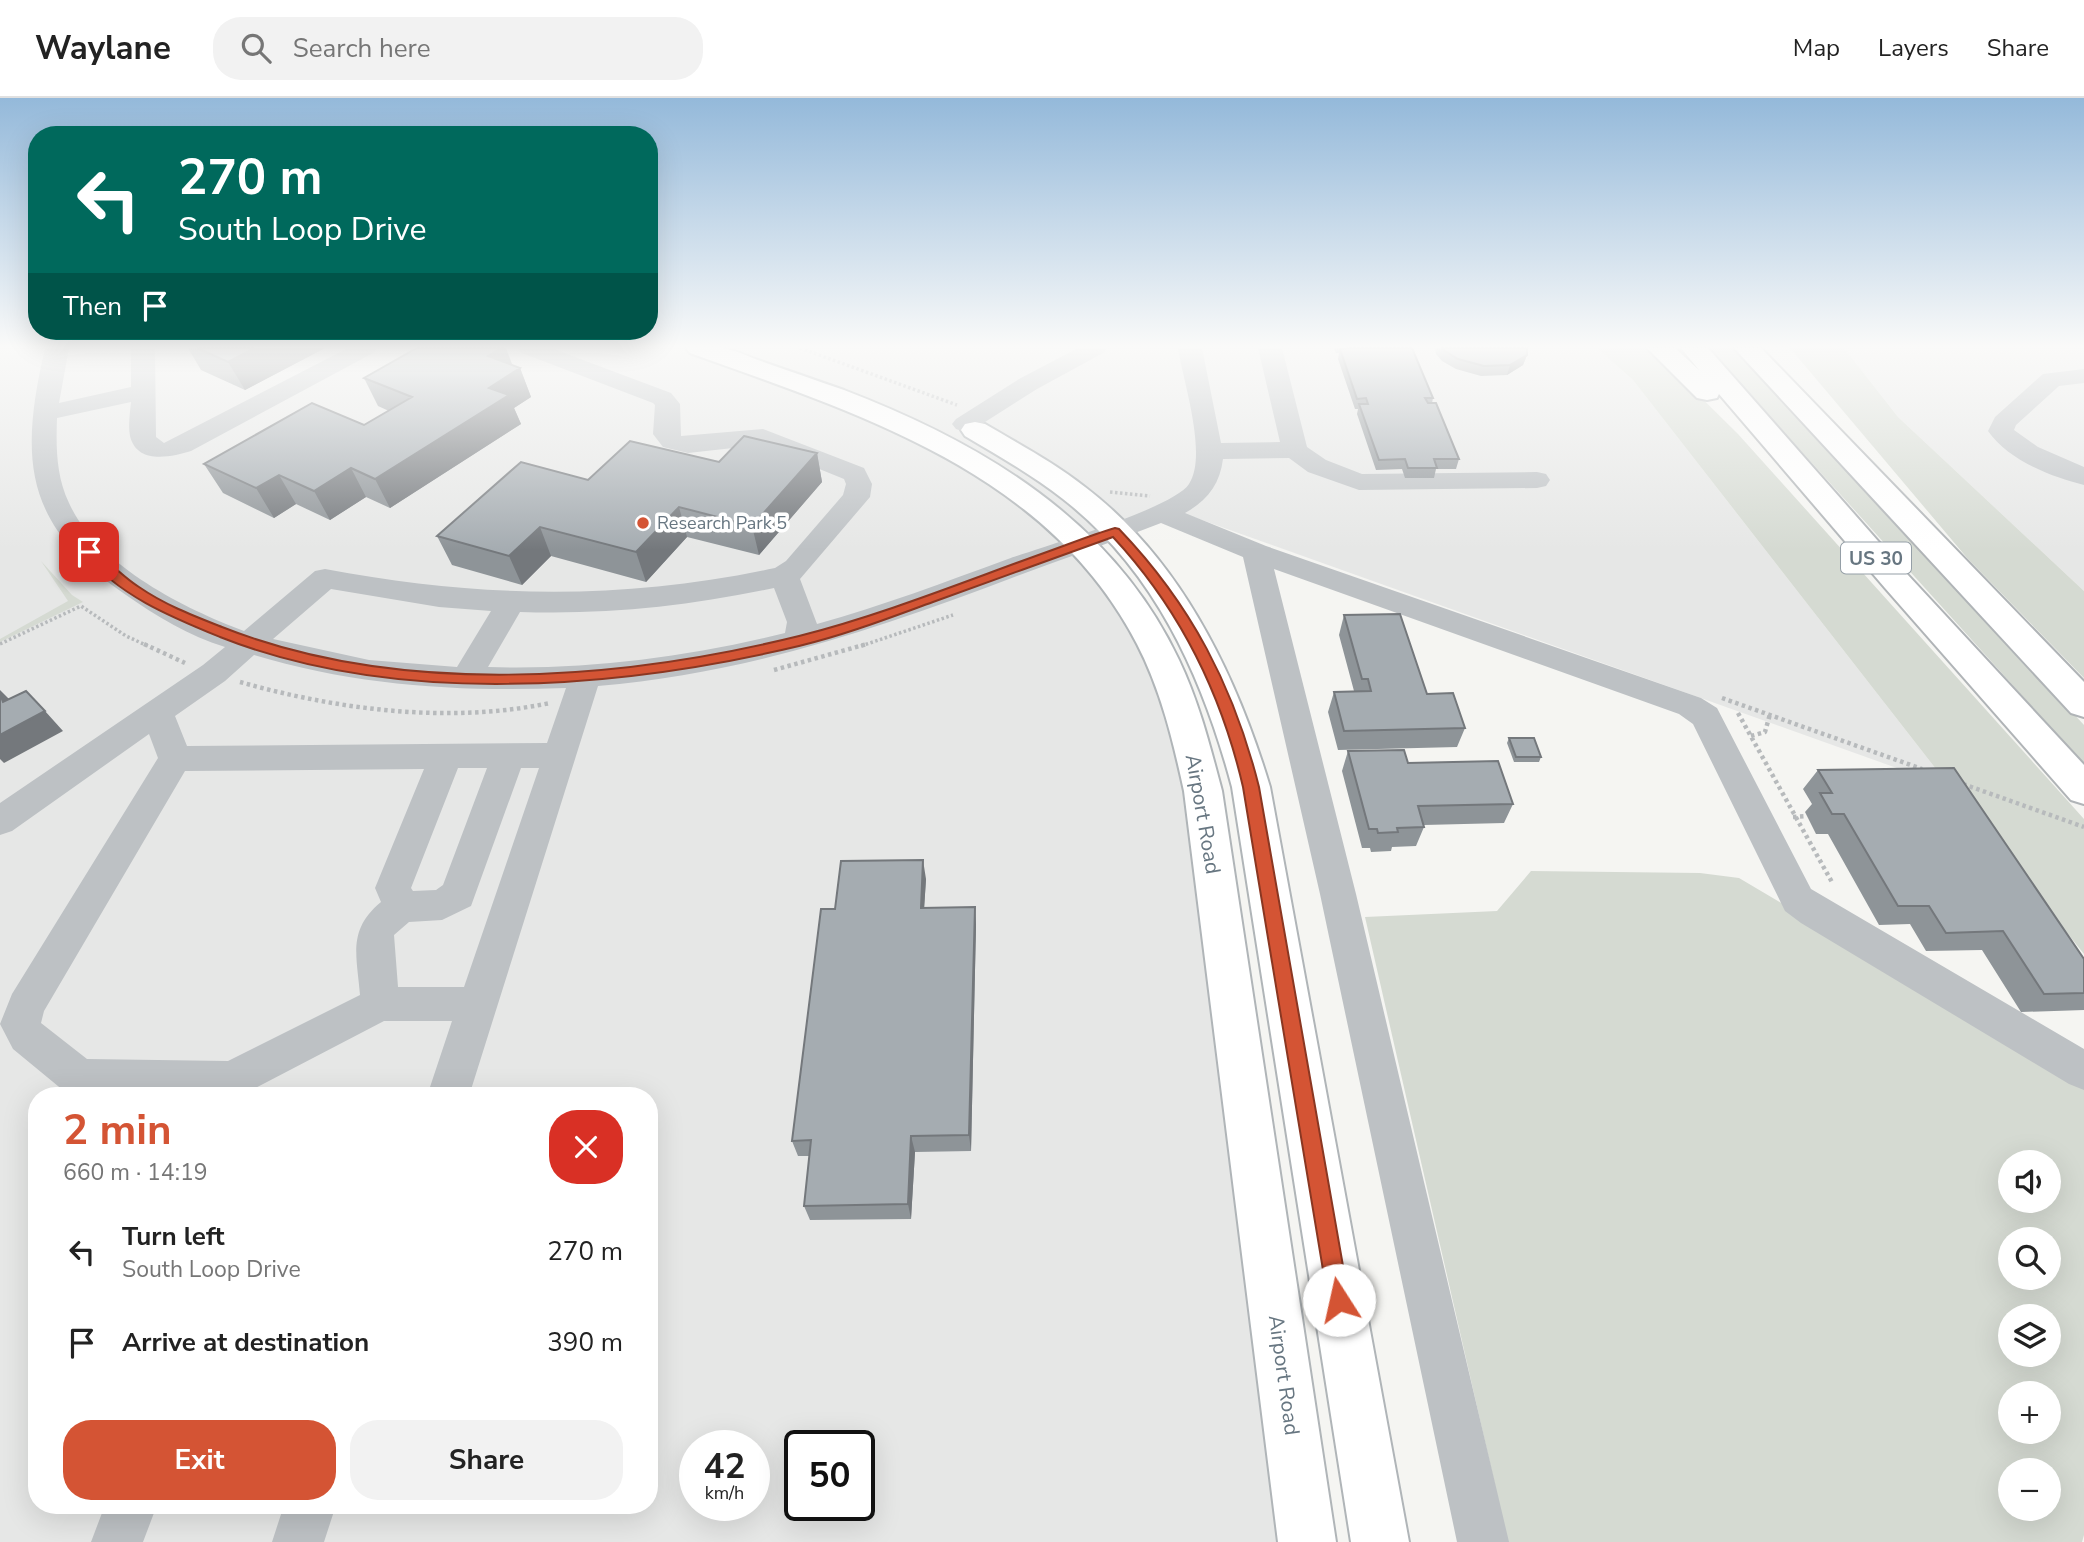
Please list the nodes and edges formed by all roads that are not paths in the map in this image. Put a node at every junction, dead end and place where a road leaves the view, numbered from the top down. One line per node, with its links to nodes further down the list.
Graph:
1 (46, 415): 25 (street)
2 (143, 415): 3 (street)
3 (240, 415)
4 (667, 415): 22 (street)
5 (883, 415): 20 (main road, Airport Road)
6 (948, 415): 20 (main road, Airport Road)
7 (1203, 415): 15 (street)
8 (1287, 415): 14 (street)
9 (1732, 415): 23 (main road)
10 (1752, 415): 23 (main road, US 30)
11 (1812, 415): 19 (main road, US 30)
12 (1833, 415): 19 (main road)
13 (2011, 415): 16 (street)
14 (1295, 450): 15 (street); 17 (street)
15 (1210, 451): 18 (street)
16 (2084, 477)
17 (1537, 480)
18 (1162, 513): 20 (street); 21 (street)
19 (1905, 513): 29 (main road, US 30)
20 (1099, 538): 26 (street); 46 (main road, Airport Road); 47 (main road, Airport Road)
21 (1256, 552): 40 (street); 48 (street)
22 (785, 576): 24 (street); 26 (street)
23 (1896, 581): 35 (main road, US 30)
24 (510, 604): 25 (street); 28 (street)
25 (249, 643): 28 (street); 30 (street)
26 (804, 651): 27 (street)
27 (586, 676): 28 (street); 31 (street)
28 (466, 679)
29 (2084, 704)
30 (157, 712): 34 (street); 36 (street)
31 (560, 755): 33 (street); 39 (street)
32 (446, 756): 33 (street); 34 (street); 37 (street)
33 (508, 756): 37 (street)
34 (175, 759): 38 (street)
35 (2073, 777)
36 (0, 821)
37 (401, 907): 38 (street)
38 (380, 1004): 39 (street)
39 (478, 1004): 41 (street)
40 (2084, 1071)
41 (451, 1087)
42 (128, 1514): 44 (street)
43 (307, 1514): 45 (street)
44 (117, 1542)
45 (298, 1542)
46 (1307, 1542)
47 (1380, 1542)
48 (1483, 1542)

